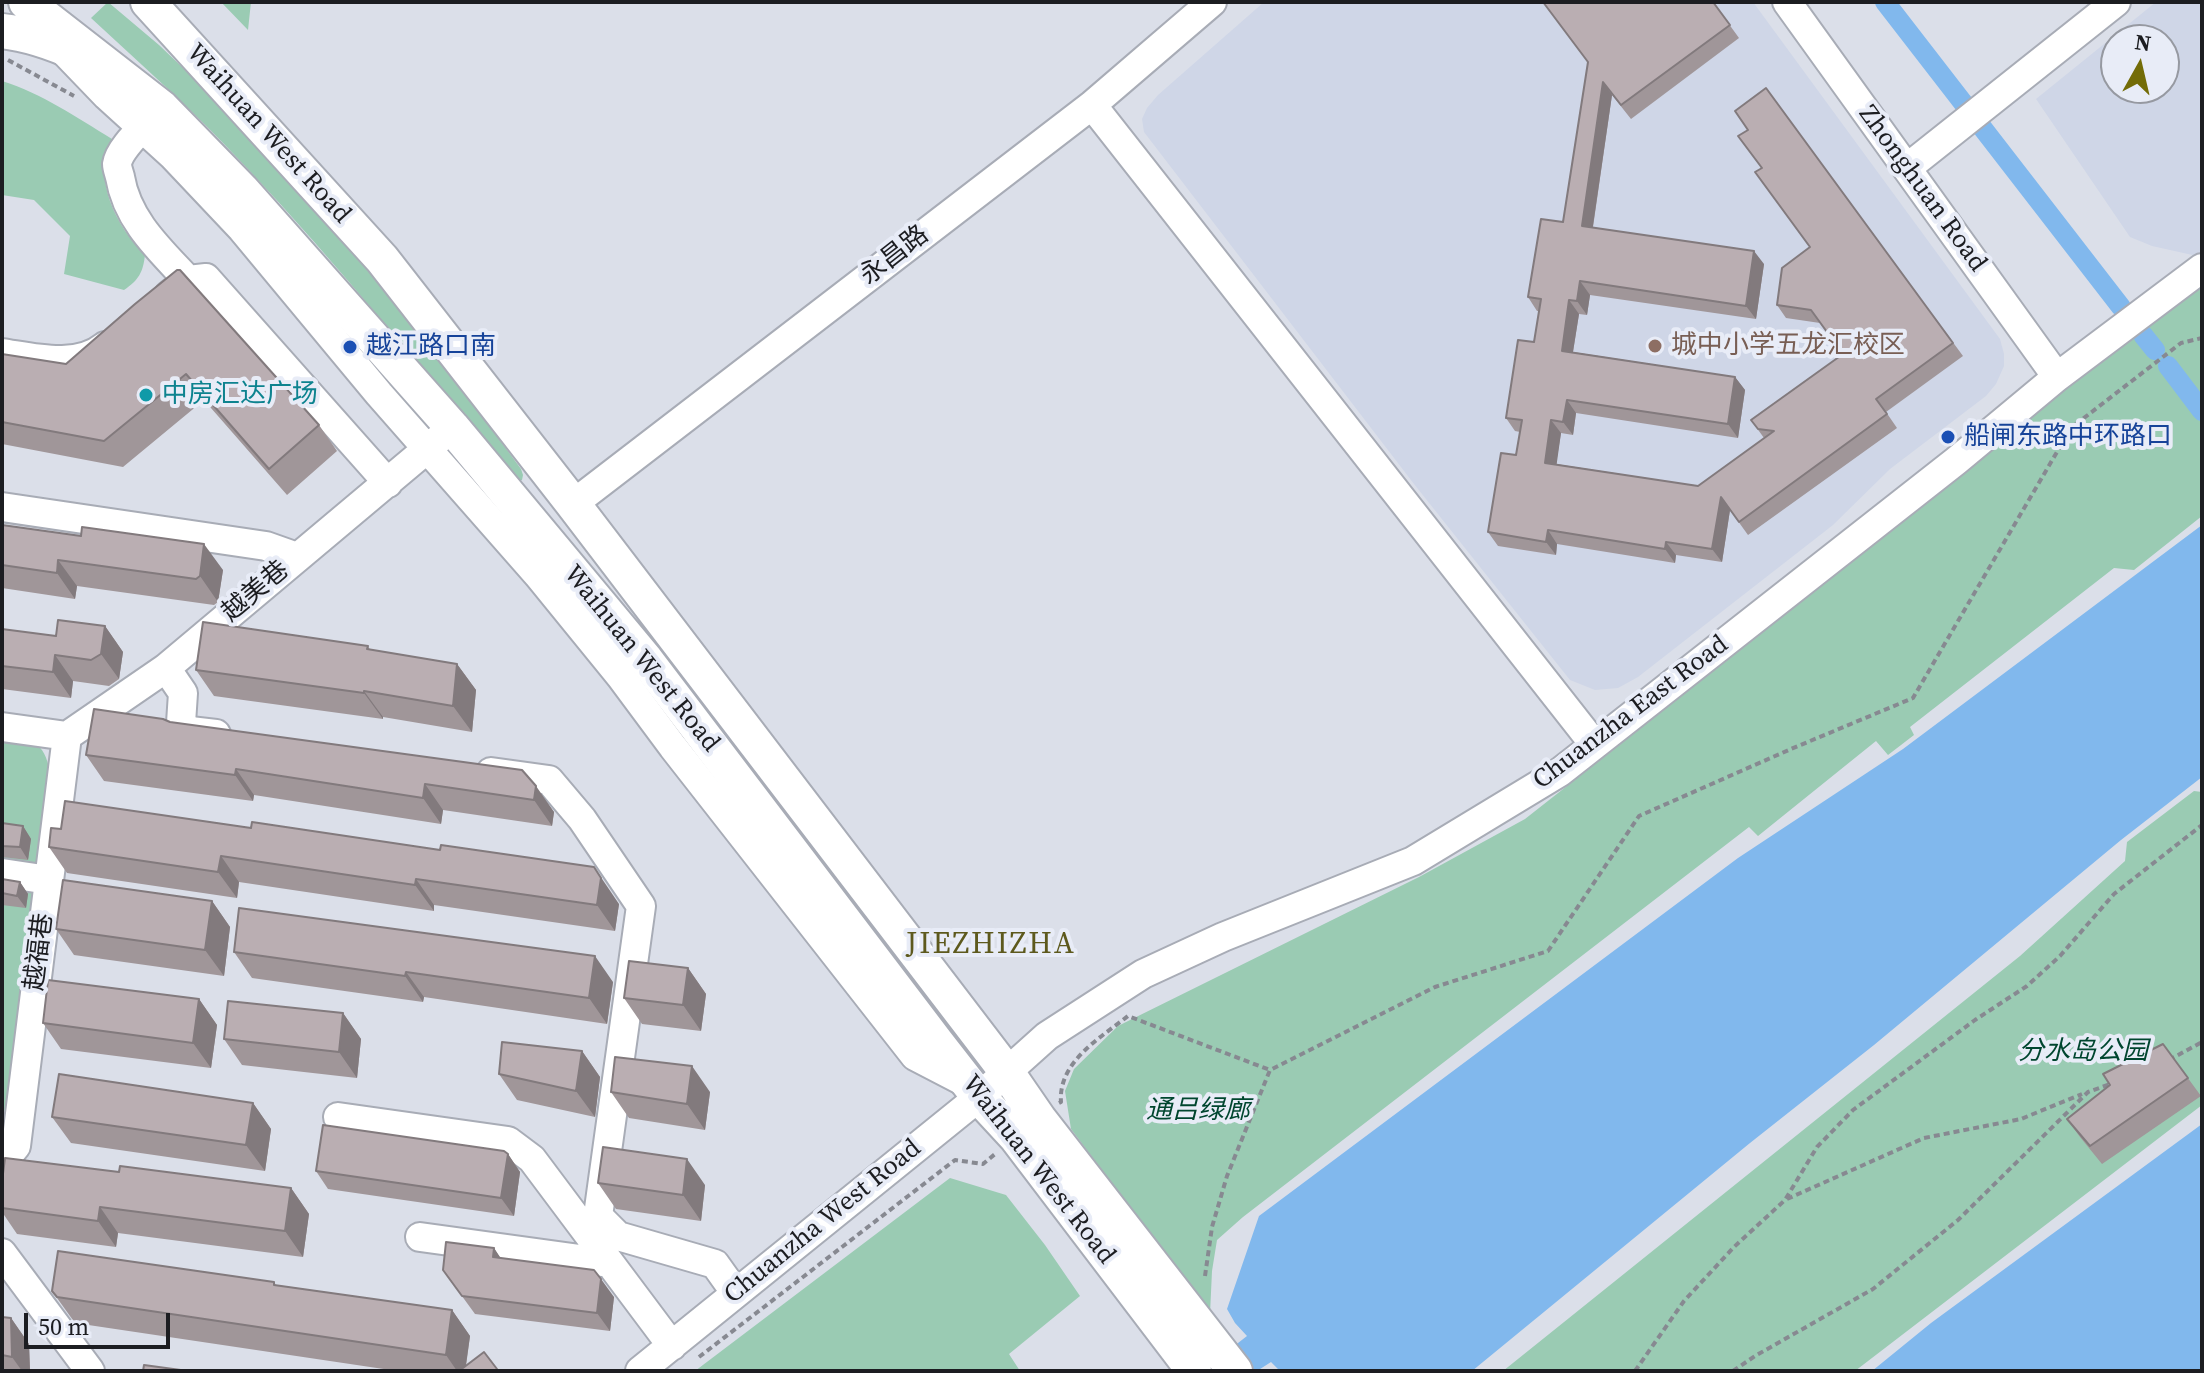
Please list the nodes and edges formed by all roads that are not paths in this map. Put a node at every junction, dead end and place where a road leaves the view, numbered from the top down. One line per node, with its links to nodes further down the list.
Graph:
1 (148, 2): 9 (main road, Waihuan West Road)
2 (163, 2): 9 (main road)
3 (1212, 2): 11 (street, 永昌路)
4 (1787, 2): 13 (street, Zhonghuan Road)
5 (2116, 2): 13 (street)
6 (28, 3): 8 (street); 10 (main road, Waihuan West Road)
7 (2, 31): 8 (main road)
8 (58, 45): 10 (main road); 20 (street)
9 (193, 50): 22 (main road, Waihuan West Road)
10 (111, 70): 12 (main road, Waihuan West Road)
11 (1092, 105): 22 (street, 永昌路); 29 (street)
12 (162, 108): 15 (street); 20 (main road, Waihuan West Road)
13 (1907, 168): 19 (street, Zhonghuan Road)
14 (2202, 268): 19 (street, Chuanzha East Road)
15 (188, 280): 16 (street); 21 (street)
16 (152, 308)
17 (129, 327): 18 (street)
18 (2, 353)
19 (2057, 377): 29 (street, Chuanzha East Road)
20 (439, 438): 21 (street, 越美巷); 34 (main road, Waihuan West Road)
21 (388, 483): 24 (street, 越美巷)
22 (573, 504): 33 (main road, Waihuan West Road)
23 (2, 507): 24 (street)
24 (297, 557): 25 (street, 越美巷)
25 (166, 668): 27 (street, 越美巷); 28 (street)
26 (2, 727): 27 (street)
27 (67, 736): 32 (street, 越福巷)
28 (248, 739)
29 (1594, 744): 33 (street, Chuanzha East Road)
30 (458, 767): 41 (street)
31 (2, 873): 32 (street)
32 (49, 880): 37 (street, 越福巷)
33 (1006, 1071): 34 (street, Chuanzha West Road); 36 (main road, Waihuan West Road)
34 (974, 1090): 36 (main road, Waihuan West Road); 41 (street, Chuanzha West Road)
35 (338, 1117): 40 (street)
36 (1028, 1128): 42 (main road, Waihuan West Road)
37 (2, 1163)
38 (420, 1237): 40 (street)
39 (2, 1253): 44 (street)
40 (609, 1263): 43 (street)
41 (735, 1292): 43 (street, Chuanzha West Road)
42 (1192, 1351): 46 (main road, Waihuan West Road)
43 (681, 1354): 45 (street, Chuanzha West Road)
44 (90, 1371)
45 (640, 1371)
46 (1235, 1371)

